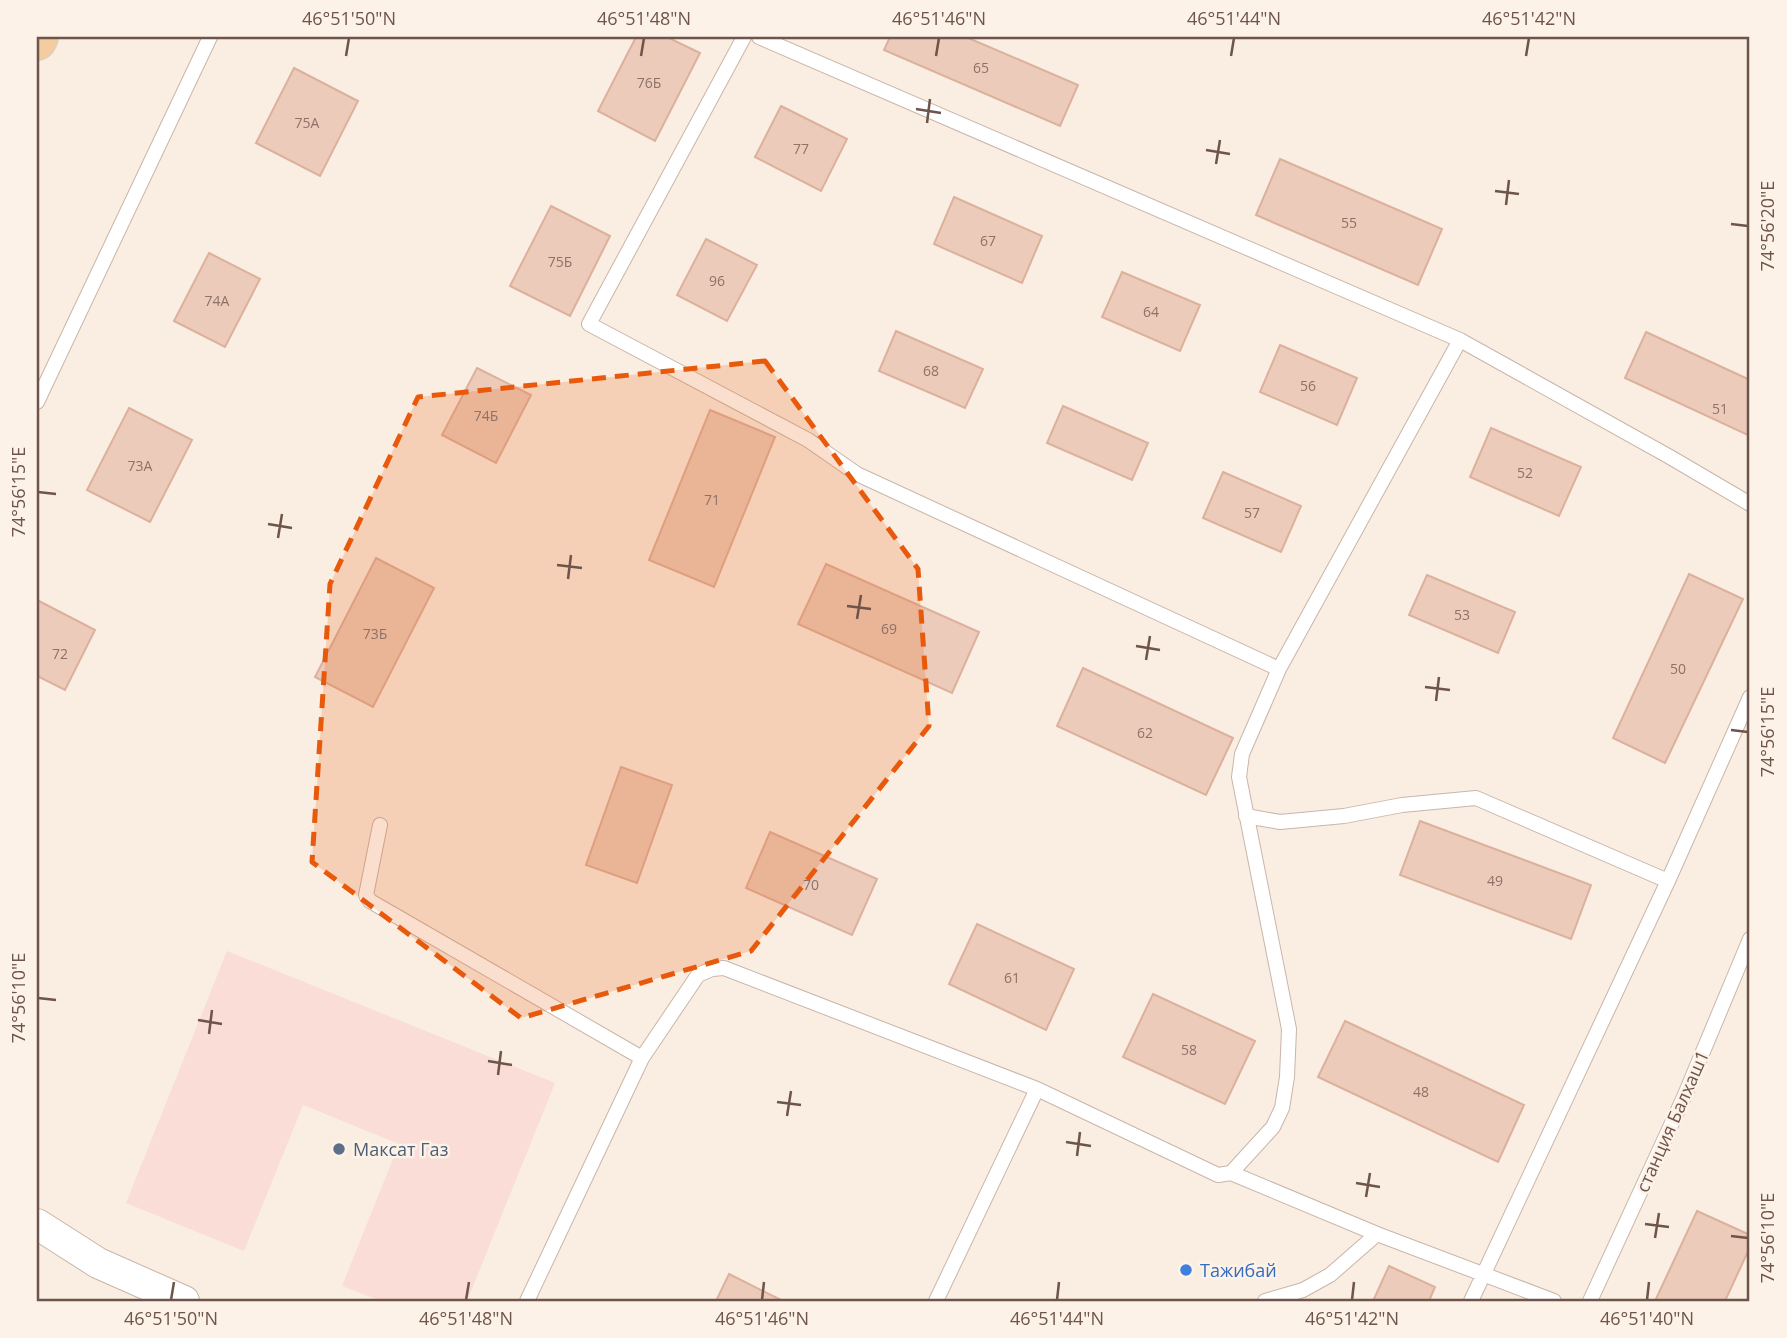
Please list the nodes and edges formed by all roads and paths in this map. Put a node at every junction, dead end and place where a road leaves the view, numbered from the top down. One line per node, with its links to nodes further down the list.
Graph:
1 (210, 37): 5 (lane)
2 (744, 37): 7 (lane)
3 (759, 37): 4 (lane)
4 (1460, 340): 6 (lane); 7 (lane)
5 (37, 402)
6 (1750, 504)
7 (1279, 669): 9 (lane)
8 (1750, 697): 11 (lane)
9 (1246, 816): 11 (lane); 15 (lane)
10 (380, 825): 13 (lane)
11 (1668, 881): 18 (lane)
12 (1750, 939): 25 (lane, станция Балхаш1)
13 (642, 1058): 14 (lane); 20 (lane)
14 (1037, 1088): 15 (lane); 21 (lane)
15 (1231, 1173): 17 (lane)
16 (37, 1224): 19 (street)
17 (1377, 1234): 18 (lane); 22 (lane)
18 (1483, 1273): 23 (lane); 24 (lane)
19 (184, 1301)
20 (527, 1301)
21 (936, 1301)
22 (1265, 1301)
23 (1471, 1301)
24 (1554, 1301)
25 (1590, 1301)

